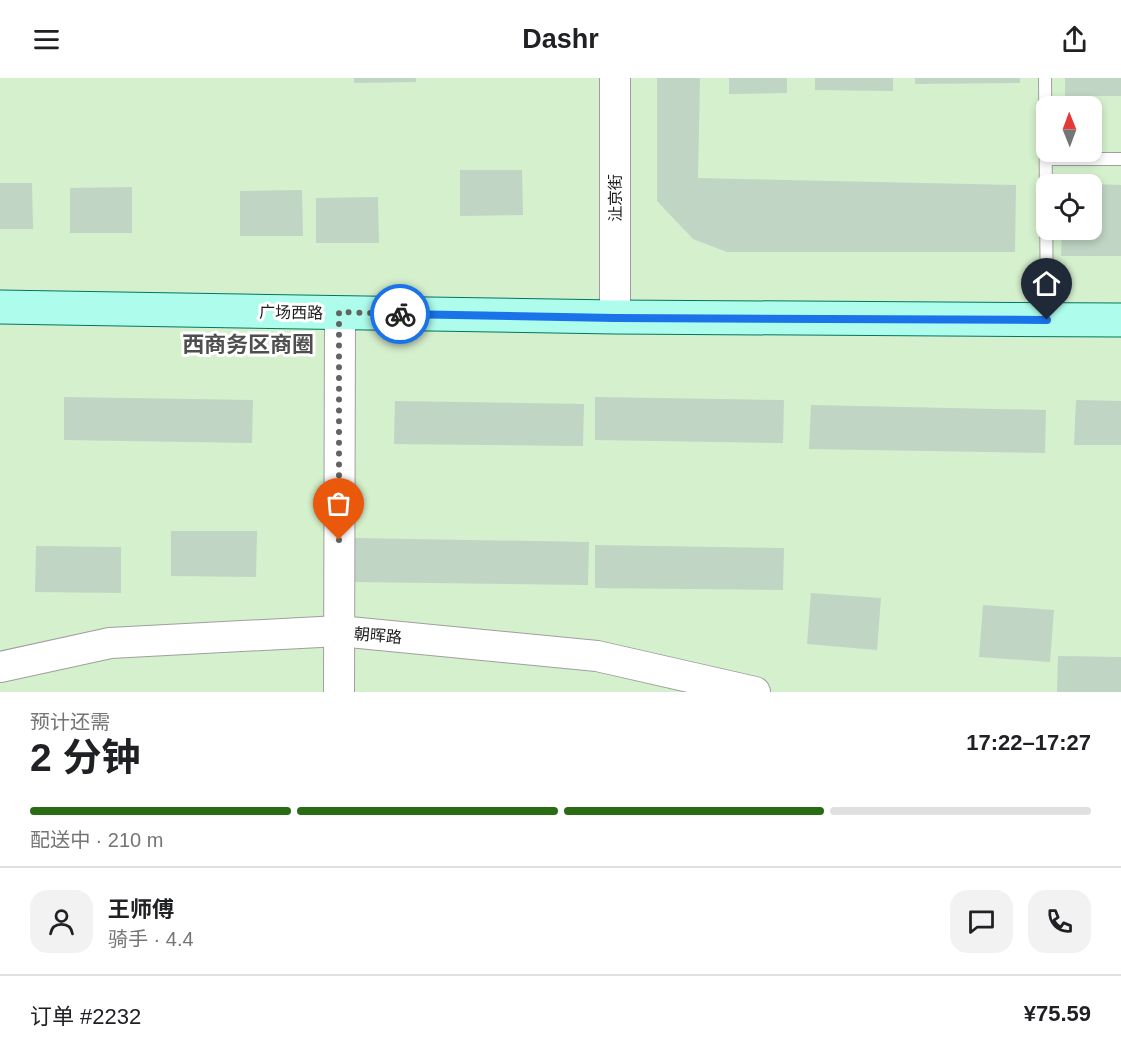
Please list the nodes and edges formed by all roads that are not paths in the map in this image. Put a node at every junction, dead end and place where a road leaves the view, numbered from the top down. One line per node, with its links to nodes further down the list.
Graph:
1 (615, 78): 9 (street, 沚京街)
2 (1045, 78): 3 (lane)
3 (1045, 96)
4 (1102, 159): 5 (lane)
5 (1121, 159)
6 (1046, 162): 10 (lane)
7 (0, 307): 8 (main road, 广场西路)
8 (339, 312): 9 (main road, 广场西路); 12 (street)
9 (615, 318): 10 (main road, 广场西路)
10 (1047, 320): 11 (main road, 广场西路)
11 (1121, 320)
12 (339, 632): 13 (street, 朝晖路); 14 (street); 15 (street, 朝晖路)
13 (0, 667)
14 (339, 692)
15 (754, 692)

